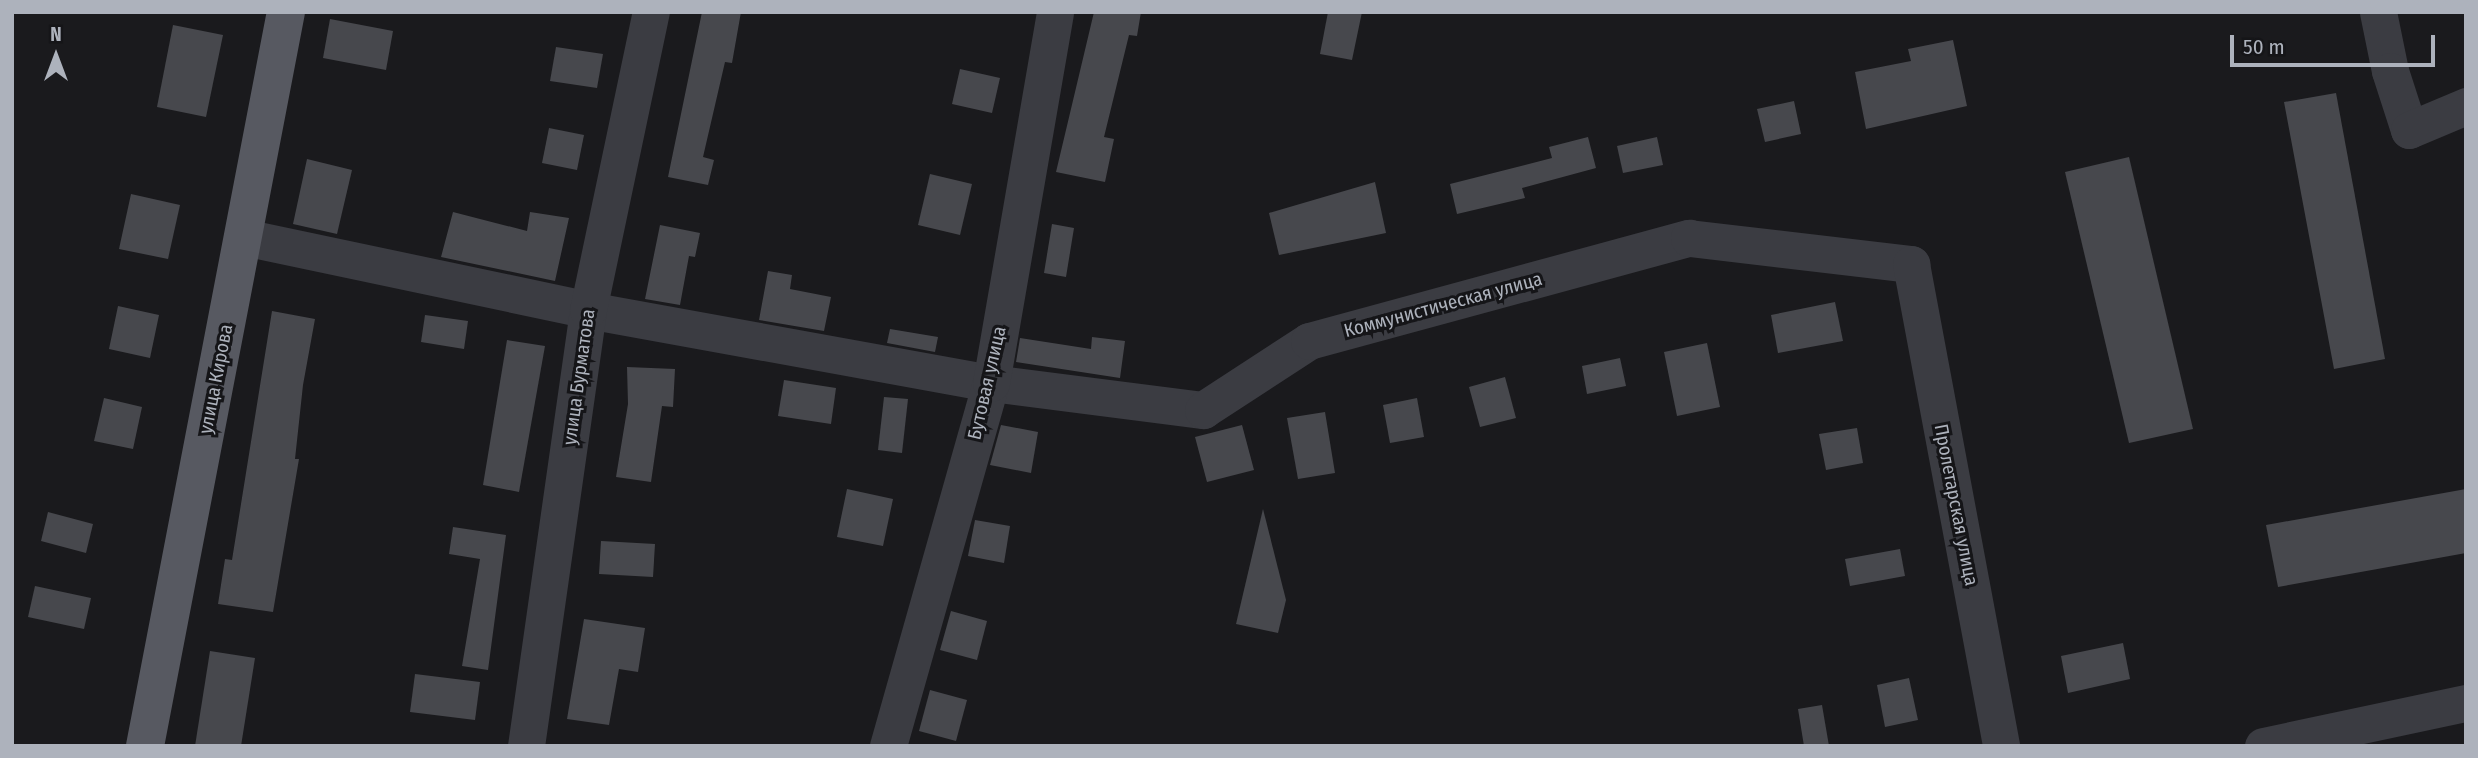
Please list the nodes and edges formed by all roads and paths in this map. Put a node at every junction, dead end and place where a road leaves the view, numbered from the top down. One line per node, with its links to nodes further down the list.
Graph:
1 (286, 12): 6 (main road, улица Кирова)
2 (651, 12): 8 (street, улица Бурматова)
3 (1055, 12): 9 (street, Бутовая улица)
4 (2378, 12): 5 (street)
5 (2466, 106)
6 (243, 237): 8 (street, Коммунистическая улица); 11 (main road, улица Кирова)
7 (1911, 264): 9 (street, Коммунистическая улица); 14 (street, Пролетарская улица)
8 (588, 310): 9 (street, Коммунистическая улица); 12 (street, улица Бурматова)
9 (991, 383): 13 (street, Бутовая улица)
10 (2466, 703): 15 (street)
11 (145, 746)
12 (526, 746)
13 (888, 746)
14 (2001, 746)
15 (2263, 746)

